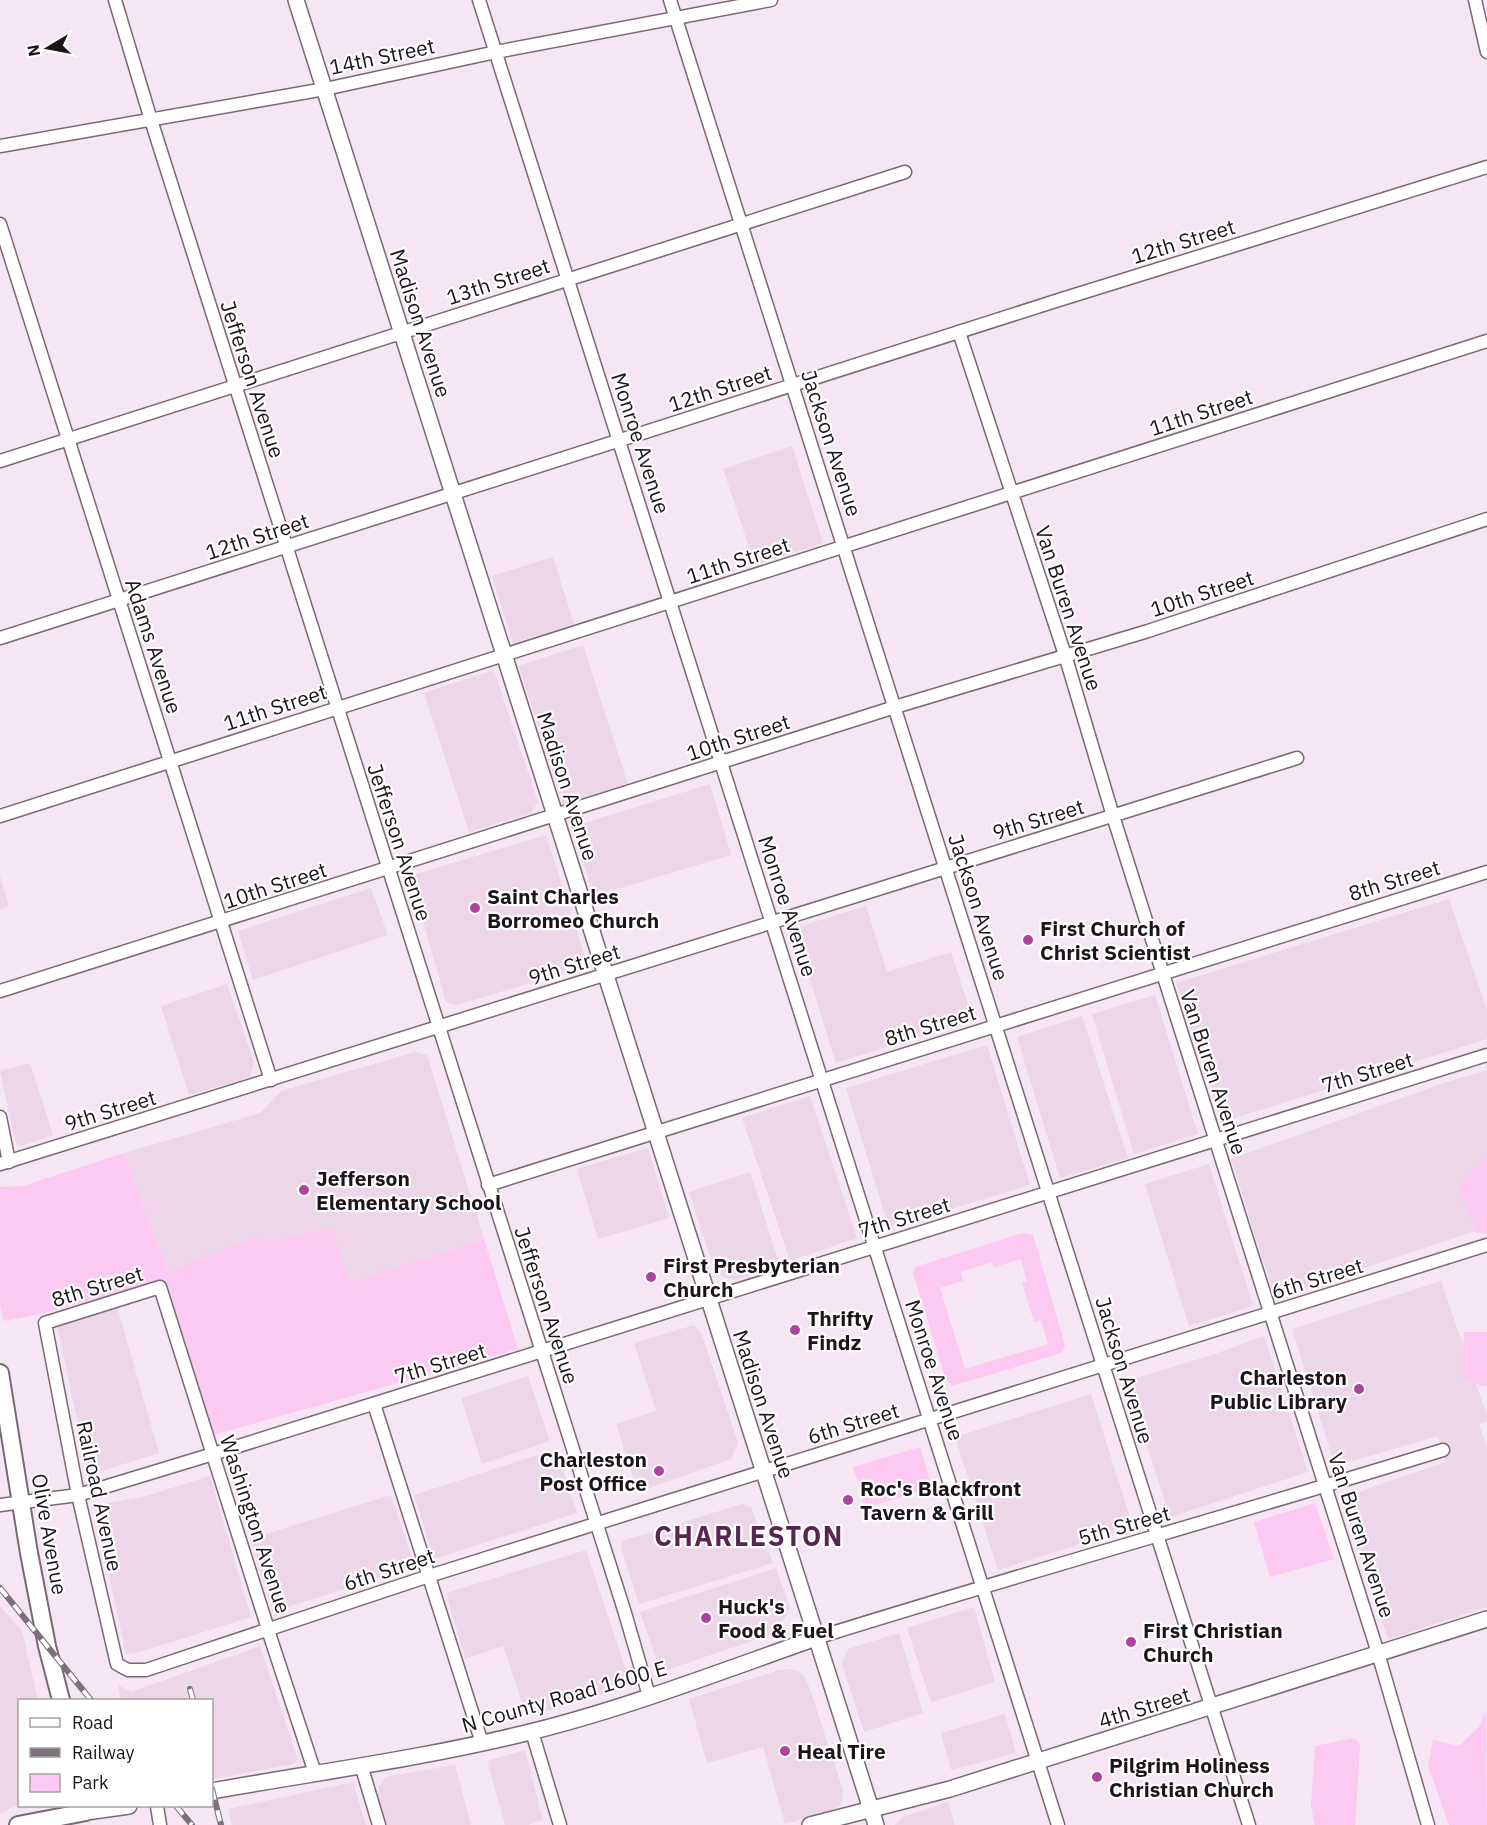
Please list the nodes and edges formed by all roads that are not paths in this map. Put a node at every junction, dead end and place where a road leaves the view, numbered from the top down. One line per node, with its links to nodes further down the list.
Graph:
1 (115, 0): 11 (street, Jefferson Avenue)
2 (296, 0): 10 (street, Madison Avenue)
3 (480, 0): 8 (street, Monroe Avenue)
4 (670, 0): 7 (street, Jackson Avenue)
5 (771, 0): 7 (street, 14th Street)
6 (1475, 0): 9 (street)
7 (676, 18): 8 (street, 14th Street); 16 (street, Jackson Avenue)
8 (496, 52): 10 (street, 14th Street); 17 (street, Monroe Avenue)
9 (1487, 52)
10 (325, 89): 11 (street, 14th Street); 19 (street, Madison Avenue)
11 (151, 120): 12 (street, 14th Street); 22 (street, Jefferson Avenue)
12 (0, 146)
13 (1487, 167): 18 (street, 12th Street)
14 (905, 172): 16 (street, 13th Street)
15 (0, 224): 23 (street, Adams Avenue)
16 (742, 224): 17 (street, 13th Street); 21 (street, Jackson Avenue)
17 (569, 279): 19 (street, 13th Street); 24 (street, Monroe Avenue)
18 (959, 332): 21 (street, 12th Street); 26 (street, Van Buren Avenue)
19 (402, 333): 22 (street, 13th Street); 27 (street, Madison Avenue)
20 (1487, 341): 26 (street, 11th Street)
21 (793, 385): 24 (street, 12th Street); 29 (street, Jackson Avenue)
22 (235, 386): 23 (street, 13th Street); 30 (street, Jefferson Avenue)
23 (68, 439): 25 (street, 13th Street); 31 (street, Adams Avenue)
24 (620, 440): 27 (street, 12th Street); 32 (street, Monroe Avenue)
25 (0, 461)
26 (1010, 493): 29 (street, 11th Street); 35 (street, Van Buren Avenue)
27 (453, 494): 30 (street, 12th Street); 34 (street, Madison Avenue)
28 (1487, 519): 35 (street, 10th Street)
29 (844, 546): 32 (street, 11th Street); 36 (street, Jackson Avenue)
30 (286, 547): 31 (street, 12th Street); 37 (street, Jefferson Avenue)
31 (119, 600): 33 (street, 12th Street); 39 (street, Adams Avenue)
32 (671, 601): 34 (street, 11th Street); 40 (street, Monroe Avenue)
33 (0, 638)
34 (504, 654): 37 (street, 11th Street); 42 (street, Madison Avenue)
35 (1065, 655): 36 (street, 10th Street); 43 (street, Van Buren Avenue)
36 (895, 707): 40 (street, 10th Street); 44 (street, Jackson Avenue)
37 (337, 708): 39 (street, 11th Street); 45 (street, Jefferson Avenue)
38 (1297, 758): 43 (street, 9th Street)
39 (170, 761): 41 (street, 11th Street); 47 (street, Adams Avenue)
40 (722, 762): 42 (street, 10th Street); 48 (street, Monroe Avenue)
41 (0, 816)
42 (555, 816): 45 (street, 10th Street); 50 (street, Madison Avenue)
43 (1113, 816): 44 (street, 9th Street); 49 (street, Van Buren Avenue)
44 (946, 868): 48 (street, 9th Street); 52 (street, Jackson Avenue)
45 (388, 869): 47 (street, 10th Street); 53 (street, Jefferson Avenue)
46 (1487, 872): 49 (street, 8th Street)
47 (222, 922): 51 (street, 10th Street); 55 (street, Adams Avenue)
48 (773, 922): 50 (street, 9th Street); 56 (street, Monroe Avenue)
49 (1163, 973): 52 (street, 8th Street); 59 (street, Van Buren Avenue)
50 (606, 975): 53 (street, 9th Street); 58 (street, Madison Avenue)
51 (0, 991)
52 (996, 1025): 56 (street, 8th Street); 62 (street, Jackson Avenue)
53 (438, 1027): 55 (street, 9th Street); 61 (street, Jefferson Avenue)
54 (1487, 1055): 59 (street, 7th Street)
55 (272, 1080): 60 (street, 9th Street)
56 (823, 1080): 58 (street, 8th Street); 64 (street, Monroe Avenue)
57 (0, 1117): 60 (street)
58 (656, 1132): 61 (street, 8th Street); 66 (street, Madison Avenue)
59 (1216, 1140): 62 (street, 7th Street); 67 (street, Van Buren Avenue)
60 (5, 1163)
61 (488, 1185): 69 (street, Jefferson Avenue)
62 (1049, 1192): 64 (street, 7th Street); 70 (street, Jackson Avenue)
63 (1487, 1245): 67 (street, 6th Street)
64 (876, 1247): 66 (street, 7th Street); 73 (street, Monroe Avenue)
65 (160, 1287): 68 (street, 8th Street); 75 (street, Washington Avenue)
66 (709, 1299): 69 (street, 7th Street); 76 (street, Madison Avenue)
67 (1270, 1312): 70 (street, 6th Street); 77 (street, Van Buren Avenue)
68 (45, 1323): 78 (street, Railroad Avenue)
69 (542, 1351): 72 (street, 7th Street); 81 (street, Jefferson Avenue)
70 (1103, 1365): 73 (street, 6th Street); 82 (street, Jackson Avenue)
71 (0, 1373): 79 (main road, Olive Avenue)
72 (374, 1404): 75 (street, 7th Street); 83 (street)
73 (930, 1419): 76 (street, 6th Street); 84 (street, Monroe Avenue)
74 (1443, 1450): 77 (street, 5th Street)
75 (213, 1454): 78 (street, 7th Street); 86 (street, Washington Avenue)
76 (763, 1471): 81 (street, 6th Street); 87 (street, Madison Avenue)
77 (1326, 1486): 82 (street, 5th Street); 88 (street, Van Buren Avenue)
78 (78, 1495): 79 (street, 7th Street); 89 (street, Railroad Avenue)
79 (20, 1502): 80 (street, 7th Street); 90 (main road, Olive Avenue)
80 (0, 1505)
81 (596, 1524): 83 (street, 6th Street); 91 (street, Jefferson Avenue)
82 (1157, 1537): 84 (street, 5th Street); 94 (street, Jackson Avenue)
83 (429, 1576): 86 (street, 6th Street); 96 (street)
84 (983, 1586): 87 (street, 5th Street); 97 (street, Monroe Avenue)
85 (1487, 1618): 88 (street, 4th Street)
86 (268, 1629): 89 (street, 6th Street); 99 (street, Washington Avenue)
87 (816, 1638): 91 (street, N County Road 1600 E); 104 (street, Madison Avenue)
88 (1378, 1653): 94 (street, 4th Street); 114 (street, Van Buren Avenue)
89 (128, 1670)
90 (57, 1683): 92 (main road); 93 (main road, Olive Avenue)
91 (649, 1696): 95 (street, N County Road 1600 E)
92 (56, 1699)
93 (61, 1699)
94 (1212, 1707): 97 (street, 4th Street); 113 (street, Jackson Avenue)
95 (532, 1732): 96 (street, N County Road 1600 E); 109 (street)
96 (482, 1743): 98 (street, N County Road 1600 E)
97 (1038, 1762): 104 (street, 4th Street); 112 (street, Monroe Avenue)
98 (361, 1765): 99 (street, N County Road 1600 E); 108 (street)
99 (315, 1773): 100 (street, N County Road 1600 E)
100 (213, 1791)
101 (40, 1807): 106 (main road)
102 (115, 1807): 105 (street)
103 (156, 1807): 107 (street)
104 (871, 1808): 110 (street, 4th Street); 111 (street, Madison Avenue)
105 (86, 1809): 106 (main road)
106 (15, 1825)
107 (160, 1825)
108 (379, 1825)
109 (560, 1825)
110 (810, 1825)
111 (876, 1825)
112 (1058, 1825)
113 (1250, 1825)
114 (1428, 1825)

